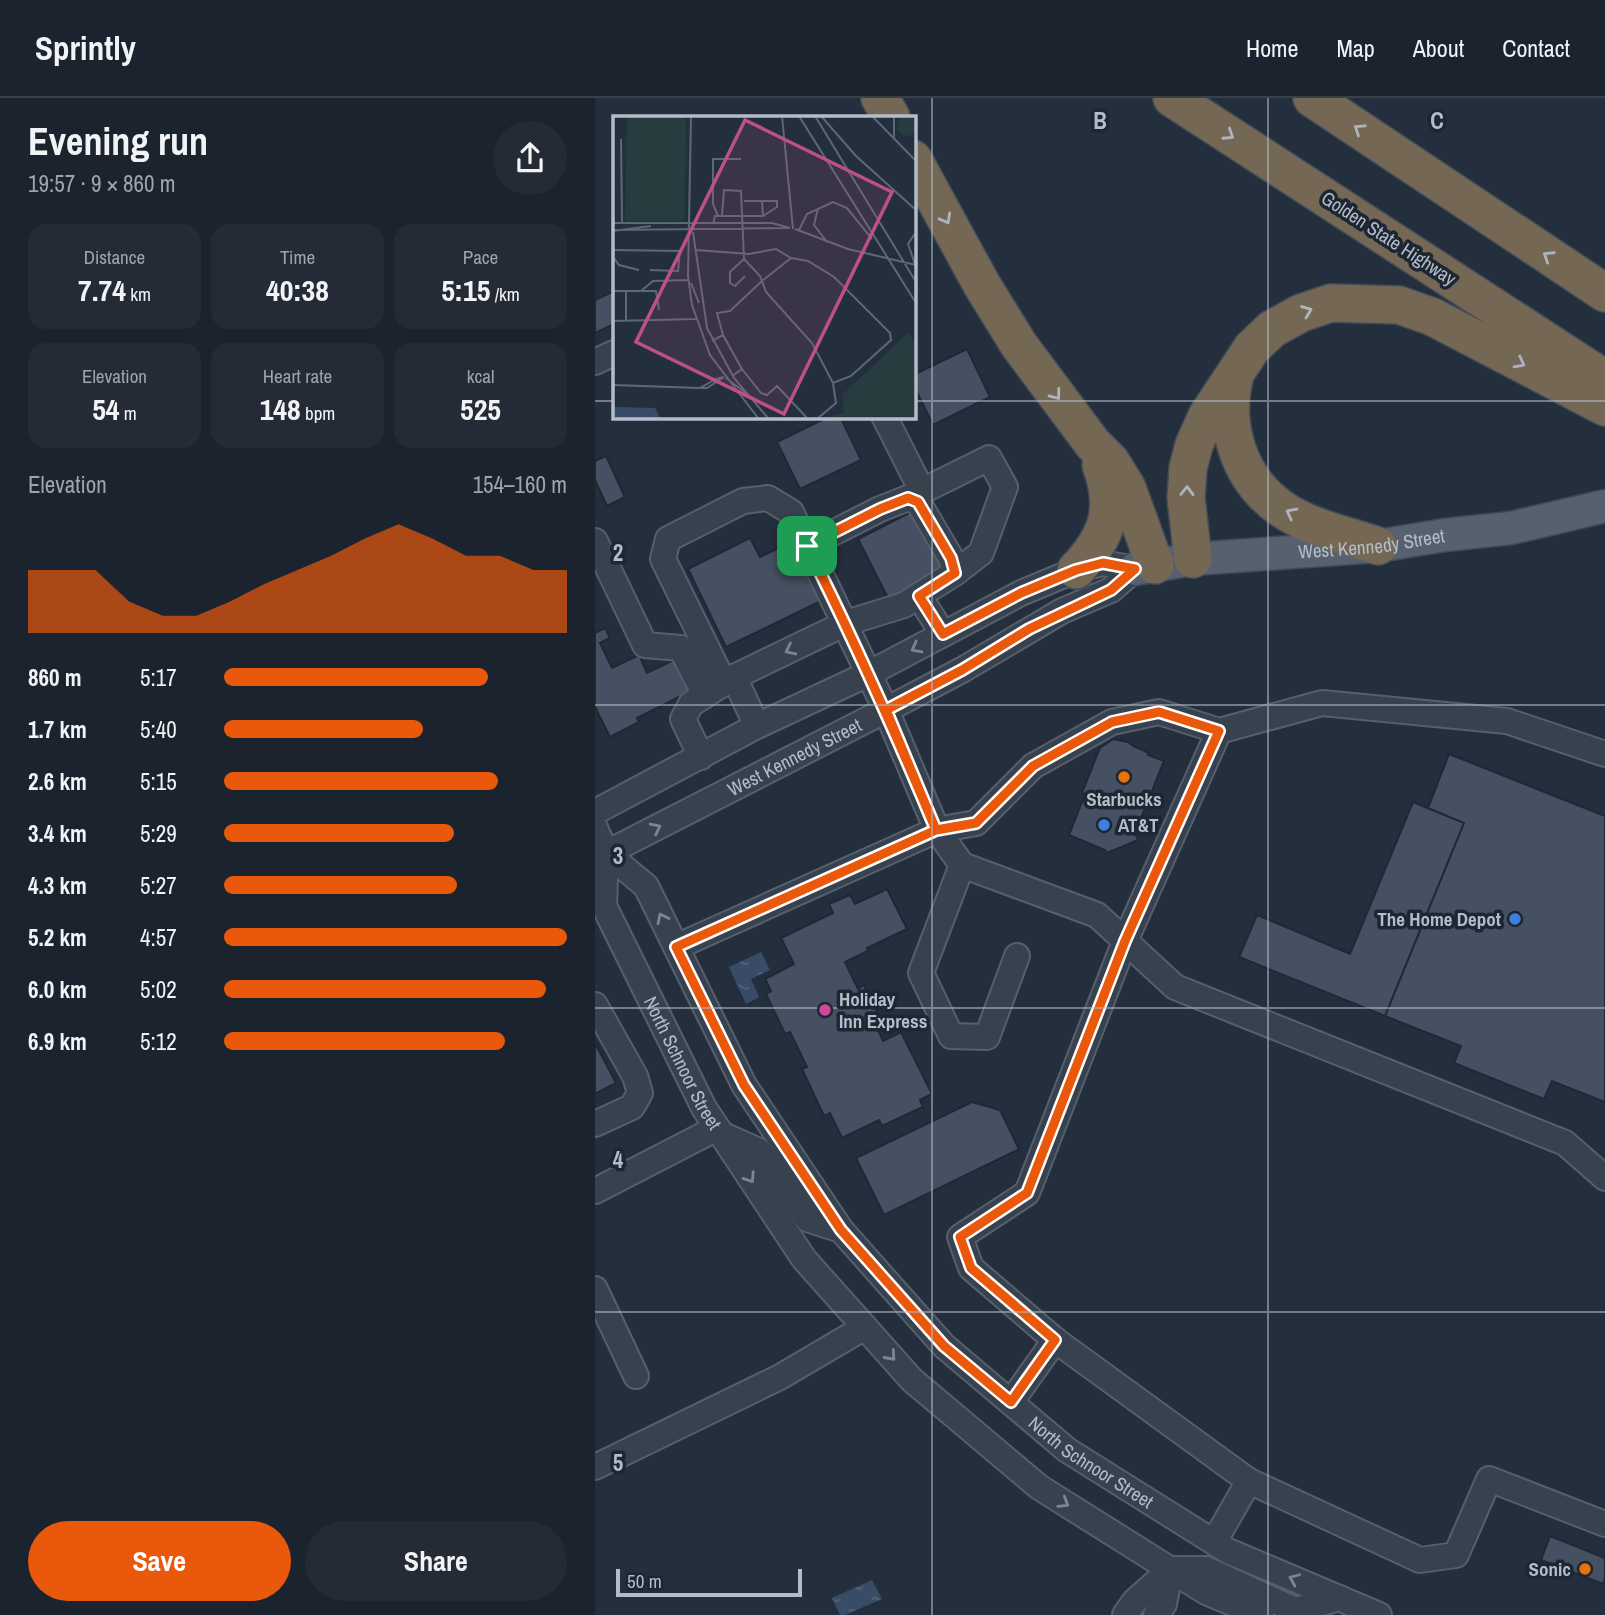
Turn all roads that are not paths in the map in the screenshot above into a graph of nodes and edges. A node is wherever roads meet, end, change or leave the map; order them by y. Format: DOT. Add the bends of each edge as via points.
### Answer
graph roads {
  1 [pos="880,98"];
  2 [pos="1172,98"];
  3 [pos="1312,98"];
  4 [pos="890,116"];
  5 [pos="915,163"];
  6 [pos="1605,293"];
  7 [pos="613,353"];
  8 [pos="595,362"];
  9 [pos="1237,370"];
  10 [pos="1605,379"];
  11 [pos="1605,407"];
  12 [pos="885,418"];
  13 [pos="1093,444"];
  14 [pos="915,494"];
  15 [pos="1605,506"];
  16 [pos="595,541"];
  17 [pos="807,546"];
  18 [pos="1378,546"];
  19 [pos="1193,559"];
  20 [pos="1145,567"];
  21 [pos="1076,570"];
  22 [pos="955,573"];
  23 [pos="919,596"];
  24 [pos="846,624"];
  25 [pos="943,634"];
  26 [pos="868,674"];
  27 [pos="721,685"];
  28 [pos="886,710"];
  29 [pos="757,726"];
  30 [pos="1219,731"];
  31 [pos="1605,754"];
  32 [pos="701,757"];
  33 [pos="595,812"];
  34 [pos="595,828"];
  35 [pos="936,830"];
  36 [pos="601,856"];
  37 [pos="962,864"];
  38 [pos="1125,941"];
  39 [pos="676,947"];
  40 [pos="1017,956"];
  41 [pos="595,1005"];
  42 [pos="595,1124"];
  43 [pos="719,1131"];
  44 [pos="1605,1178"];
  45 [pos="595,1191"];
  46 [pos="841,1230"];
  47 [pos="595,1289"];
  48 [pos="865,1327"];
  49 [pos="1055,1340"];
  50 [pos="636,1376"];
  51 [pos="1011,1402"];
  52 [pos="595,1467"];
  53 [pos="1249,1480"];
  54 [pos="1605,1524"];
  55 [pos="1214,1542"];
  56 [pos="1171,1569"];
  57 [pos="1340,1598"];
  58 [pos="1125,1615"];
  59 [pos="1156,1615"];
  60 [pos="1261,1615"];
  61 [pos="1379,1615"];
  1 -- 4 [label="highway"];
  2 -- 10 [label="highway, Golden State Highway, one-way"];
  6 -- 3 [label="highway, one-way"];
  5 -- 13 [label="highway, one-way" via="1019,345"];
  7 -- 8 [label="street"];
  9 -- 11 [label="highway, one-way" via="1272,329 1301,313 1331,303 1365,302 1433,317"];
  18 -- 9 [label="highway, one-way" via="1308,522 1282,509 1261,490 1244,468 1234,440 1230,396"];
  19 -- 9 [label="highway, one-way" via="1186,498 1188,468 1207,416"];
  12 -- 14 [label="street"];
  13 -- 20 [label="highway" via="1127,488"];
  13 -- 21 [label="highway" via="1109,487 1110,511 1094,551"];
  14 -- 17 [label="street"];
  14 -- 22 [label="street"];
  14 -- 22 [label="street" via="989,458 1005,487 981,553"];
  15 -- 18 [label="main road, West Kennedy Street" via="1511,528"];
  16 -- 27 [label="street" via="645,645 681,648"];
  17 -- 24 [label="street"];
  17 -- 27 [label="street" via="790,512 768,498 743,501 668,539 663,559"];
  18 -- 19 [label="main road, West Kennedy Street"];
  19 -- 20 [label="main road, West Kennedy Street"];
  20 -- 21 [label="street, West Kennedy Street" via="1103,563"];
  20 -- 28 [label="street, West Kennedy Street" via="1111,590 1029,629"];
  21 -- 25 [label="street, West Kennedy Street"];
  22 -- 23 [label="street"];
  23 -- 24 [label="street"];
  23 -- 25 [label="street"];
  24 -- 26 [label="street"];
  24 -- 27 [label="street, one-way"];
  25 -- 26 [label="street, West Kennedy Street, one-way"];
  26 -- 28 [label="street"];
  26 -- 29 [label="street, West Kennedy Street"];
  27 -- 29 [label="street"];
  27 -- 32 [label="street" via="691,704 683,719"];
  28 -- 35 [label="street"];
  36 -- 28 [label="street, West Kennedy Street, one-way"];
  29 -- 32 [label="street, West Kennedy Street"];
  30 -- 31 [label="street" via="1322,703 1507,721"];
  30 -- 35 [label="street" via="1159,712 1112,722 1033,766 976,823"];
  30 -- 38 [label="street"];
  32 -- 33 [label="street, West Kennedy Street"];
  34 -- 36 [label="street, North Schnoor Street"];
  35 -- 37 [label="street"];
  35 -- 39 [label="street"];
  39 -- 36 [label="street, North Schnoor Street, one-way" via="646,886"];
  36 -- 43 [label="street, North Schnoor Street" via="604,906"];
  37 -- 38 [label="street" via="1097,915"];
  37 -- 40 [label="street" via="921,973 951,1035 987,1037"];
  38 -- 44 [label="street" via="1175,987 1565,1143"];
  38 -- 49 [label="street" via="1027,1193 960,1237 971,1268"];
  39 -- 46 [label="street, North Schnoor Street" via="744,1085"];
  41 -- 42 [label="street" via="640,1093 632,1107"];
  43 -- 45 [label="street"];
  43 -- 46 [label="street" via="759,1150 807,1219"];
  43 -- 48 [label="street, North Schnoor Street, one-way" via="804,1259"];
  46 -- 51 [label="street, North Schnoor Street" via="944,1346"];
  47 -- 50 [label="street"];
  48 -- 52 [label="street" via="780,1377"];
  48 -- 56 [label="street, North Schnoor Street, one-way" via="912,1380 1039,1487"];
  49 -- 51 [label="street"];
  49 -- 53 [label="street"];
  51 -- 55 [label="street, North Schnoor Street" via="1067,1450"];
  53 -- 54 [label="street" via="1420,1559 1456,1555 1489,1479"];
  53 -- 55 [label="street"];
  57 -- 55 [label="street, North Schnoor Street, one-way"];
  56 -- 57 [label="street" via="1206,1569 1295,1610"];
  56 -- 58 [label="street"];
  56 -- 59 [label="street" via="1164,1604"];
  56 -- 60 [label="street, North Schnoor Street" via="1206,1592"];
  57 -- 61 [label="street, North Schnoor Street"];
}
